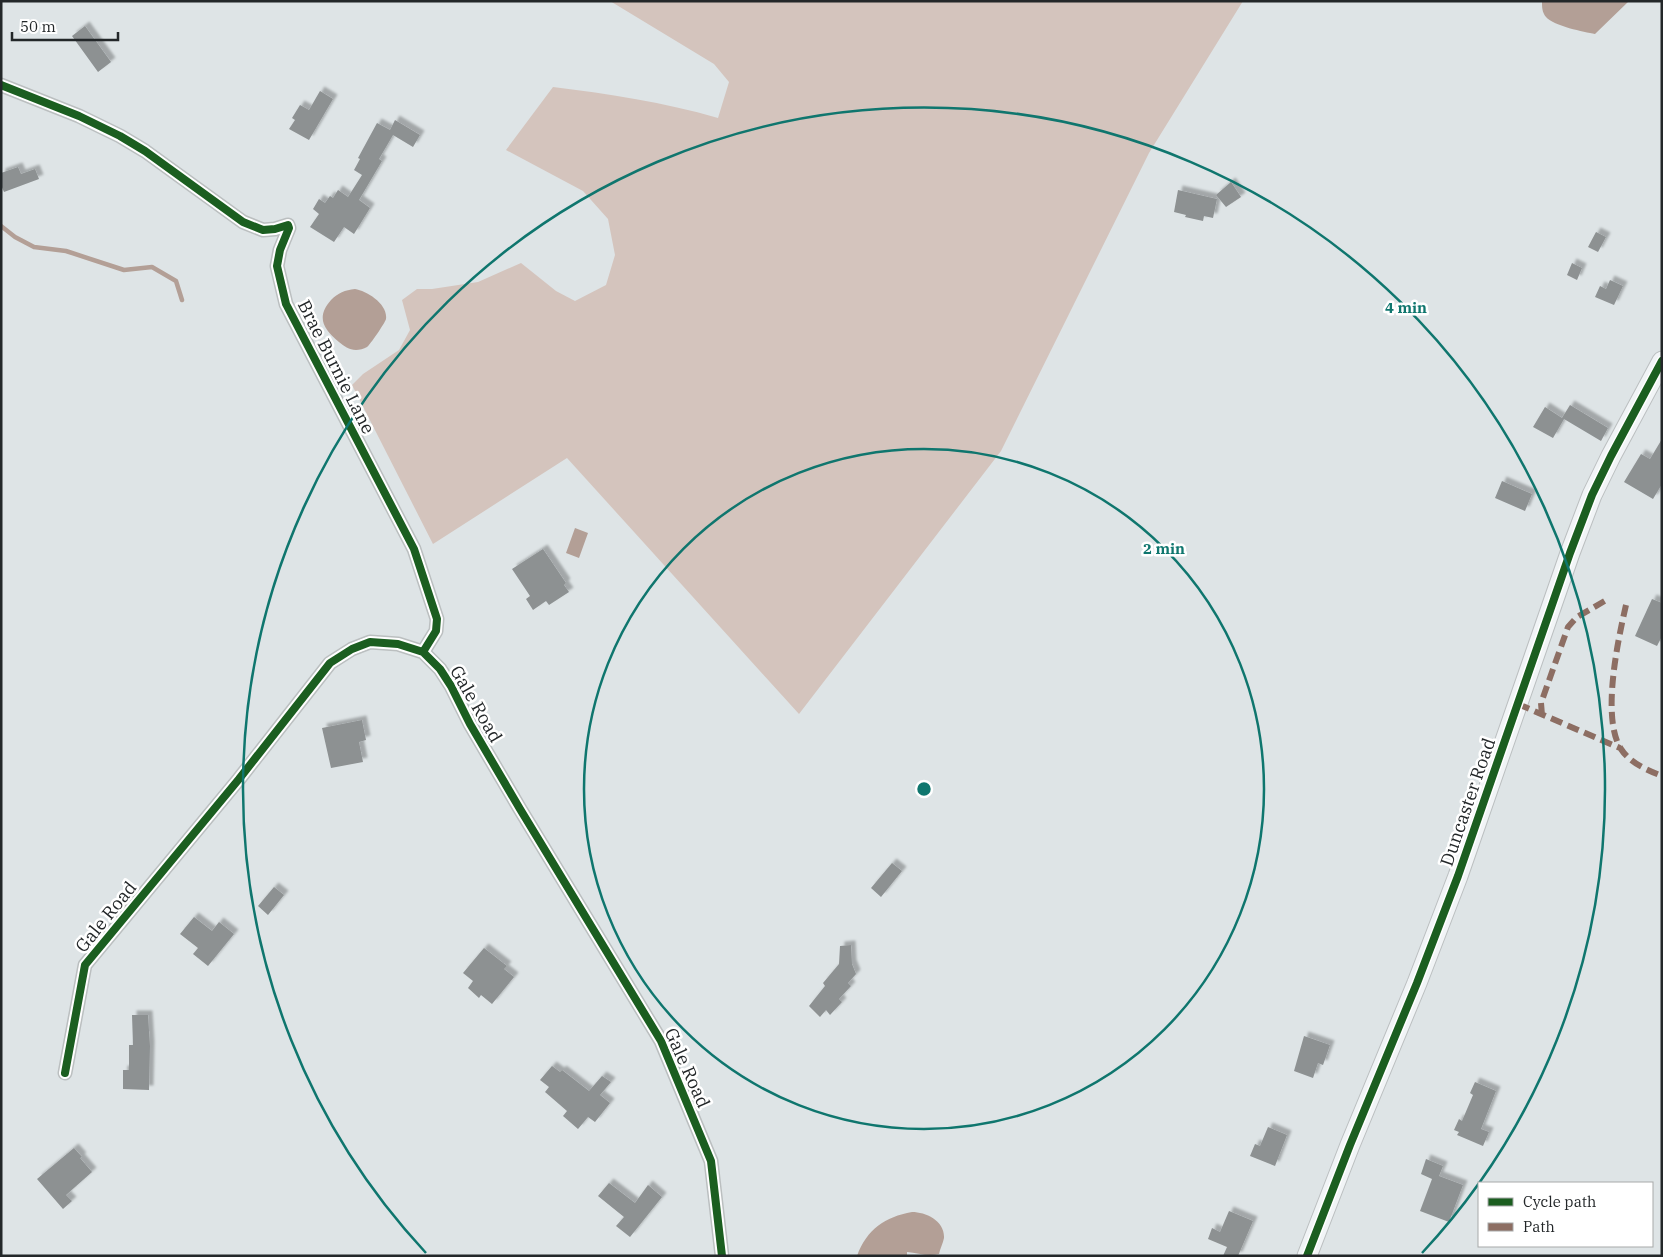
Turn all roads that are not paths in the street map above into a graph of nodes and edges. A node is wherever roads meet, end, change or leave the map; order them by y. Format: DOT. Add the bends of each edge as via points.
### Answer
graph roads {
  1 [pos="1,85"];
  2 [pos="1662,361"];
  3 [pos="423,652"];
  4 [pos="65,1073"];
  5 [pos="722,1256"];
  6 [pos="1307,1256"];
  1 -- 3 [label="street, Brae Burnie Lane" via="120,136 243,222 263,230 288,225 277,266 286,304 414,549 437,619 436,631"];
  2 -- 6 [label="street, Duncaster Road" via="1592,495 1418,983"];
  3 -- 4 [label="street, Gale Road" via="398,644 370,642 330,663 240,778 85,965"];
  3 -- 5 [label="street, Gale Road" via="451,686 520,809 661,1041 711,1161"];
}
